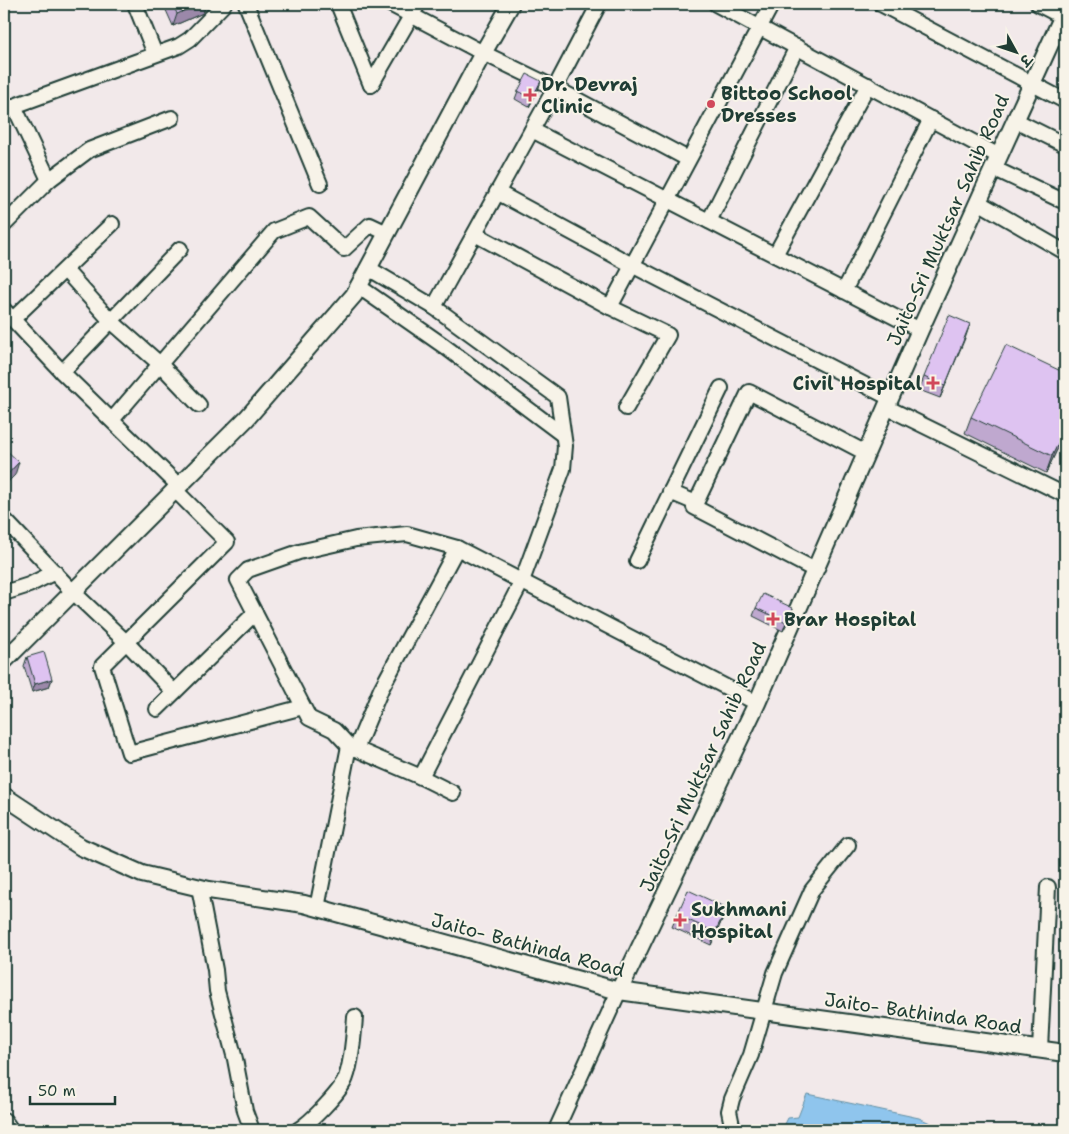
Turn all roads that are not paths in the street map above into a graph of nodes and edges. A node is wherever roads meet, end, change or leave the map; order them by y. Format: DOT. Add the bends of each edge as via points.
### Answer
graph roads {
  1 [pos="135,4"];
  2 [pos="224,4"];
  3 [pos="246,4"];
  4 [pos="338,4"];
  5 [pos="390,4"];
  6 [pos="511,4"];
  7 [pos="599,4"];
  8 [pos="716,4"];
  9 [pos="772,4"];
  10 [pos="880,4"];
  11 [pos="1038,4"];
  12 [pos="414,9"];
  13 [pos="1064,14"];
  14 [pos="760,27"];
  15 [pos="797,47"];
  16 [pos="483,53"];
  17 [pos="154,54"];
  18 [pos="1031,84"];
  19 [pos="868,85"];
  20 [pos="555,88"];
  21 [pos="1065,101"];
  22 [pos="172,118"];
  23 [pos="931,119"];
  24 [pos="1015,120"];
  25 [pos="532,130"];
  26 [pos="1065,145"];
  27 [pos="688,159"];
  28 [pos="996,162"];
  29 [pos="49,180"];
  30 [pos="320,184"];
  31 [pos="497,192"];
  32 [pos="666,200"];
  33 [pos="978,202"];
  34 [pos="1065,202"];
  35 [pos="709,221"];
  36 [pos="112,224"];
  37 [pos="4,225"];
  38 [pos="387,233"];
  39 [pos="475,234"];
  40 [pos="180,249"];
  41 [pos="1065,252"];
  42 [pos="775,255"];
  43 [pos="632,265"];
  44 [pos="368,268"];
  45 [pos="65,270"];
  46 [pos="358,286"];
  47 [pos="844,291"];
  48 [pos="610,307"];
  49 [pos="434,308"];
  50 [pos="8,314"];
  51 [pos="112,321"];
  52 [pos="920,330"];
  53 [pos="161,365"];
  54 [pos="62,372"];
  55 [pos="721,388"];
  56 [pos="888,402"];
  57 [pos="199,405"];
  58 [pos="626,408"];
  59 [pos="112,420"];
  60 [pos="563,435"];
  61 [pos="866,453"];
  62 [pos="176,487"];
  63 [pos="670,492"];
  64 [pos="1065,495"];
  65 [pos="696,503"];
  66 [pos="4,519"];
  67 [pos="457,548"];
  68 [pos="637,560"];
  69 [pos="815,570"];
  70 [pos="55,572"];
  71 [pos="522,581"];
  72 [pos="72,591"];
  73 [pos="4,592"];
  74 [pos="255,613"];
  75 [pos="126,642"];
  76 [pos="4,660"];
  77 [pos="174,692"];
  78 [pos="757,703"];
  79 [pos="303,707"];
  80 [pos="157,709"];
  81 [pos="353,748"];
  82 [pos="421,777"];
  83 [pos="453,793"];
  84 [pos="4,796"];
  85 [pos="848,846"];
  86 [pos="1048,887"];
  87 [pos="199,888"];
  88 [pos="317,908"];
  89 [pos="619,991"];
  90 [pos="764,1012"];
  91 [pos="356,1017"];
  92 [pos="1040,1049"];
  93 [pos="1065,1053"];
  94 [pos="4,1120"];
  95 [pos="12,1130"];
  96 [pos="252,1130"];
  97 [pos="298,1130"];
  98 [pos="556,1130"];
  99 [pos="733,1130"];
  1 -- 17 [label="street"];
  2 -- 17 [label="street" via="190,39"];
  3 -- 30 [label="street"];
  4 -- 12 [label="street" via="372,85"];
  5 -- 12 [label="street"];
  6 -- 16 [label="street"];
  7 -- 20 [label="street"];
  8 -- 14 [label="street"];
  9 -- 14 [label="street"];
  10 -- 18 [label="street"];
  11 -- 13 [label="street"];
  12 -- 16 [label="street"];
  13 -- 18 [label="street, Jaito-Sri Muktsar Sahib Road"];
  14 -- 15 [label="street"];
  14 -- 27 [label="street"];
  15 -- 19 [label="street"];
  15 -- 35 [label="street"];
  16 -- 20 [label="street"];
  16 -- 38 [label="street"];
  17 -- 29 [label="street" via="14,106"];
  18 -- 21 [label="street"];
  18 -- 24 [label="street, Jaito-Sri Muktsar Sahib Road"];
  19 -- 23 [label="street"];
  19 -- 42 [label="street"];
  20 -- 25 [label="street"];
  20 -- 27 [label="street"];
  22 -- 29 [label="street" via="89,150"];
  23 -- 28 [label="street"];
  23 -- 47 [label="street"];
  24 -- 26 [label="street"];
  24 -- 28 [label="street, Jaito-Sri Muktsar Sahib Road"];
  25 -- 31 [label="street"];
  25 -- 32 [label="street"];
  27 -- 32 [label="street"];
  28 -- 33 [label="street, Jaito-Sri Muktsar Sahib Road"];
  28 -- 34 [label="street"];
  29 -- 37 [label="street"];
  31 -- 39 [label="street"];
  31 -- 43 [label="street"];
  32 -- 35 [label="street"];
  32 -- 43 [label="street"];
  33 -- 41 [label="street"];
  33 -- 52 [label="street, Jaito-Sri Muktsar Sahib Road"];
  35 -- 42 [label="street"];
  36 -- 45 [label="street"];
  38 -- 44 [label="street"];
  38 -- 53 [label="street" via="370,224 344,249 309,217 274,231"];
  39 -- 48 [label="street"];
  39 -- 49 [label="street"];
  40 -- 51 [label="street"];
  42 -- 47 [label="street"];
  43 -- 48 [label="street"];
  43 -- 56 [label="street"];
  44 -- 46 [label="street"];
  44 -- 49 [label="street"];
  45 -- 50 [label="street"];
  45 -- 51 [label="street"];
  46 -- 60 [label="street"];
  46 -- 62 [label="street" via="354,295 247,418"];
  47 -- 52 [label="street"];
  48 -- 58 [label="street" via="668,334"];
  49 -- 60 [label="street" via="558,397"];
  50 -- 54 [label="street"];
  51 -- 53 [label="street"];
  51 -- 54 [label="street"];
  52 -- 56 [label="street, Jaito-Sri Muktsar Sahib Road"];
  53 -- 57 [label="street"];
  53 -- 59 [label="street"];
  54 -- 59 [label="street"];
  55 -- 63 [label="street"];
  56 -- 61 [label="street, Jaito-Sri Muktsar Sahib Road"];
  56 -- 64 [label="street"];
  59 -- 62 [label="street"];
  60 -- 71 [label="street" via="563,469"];
  61 -- 65 [label="street" via="749,392"];
  61 -- 69 [label="street, Jaito-Sri Muktsar Sahib Road"];
  62 -- 72 [label="street"];
  62 -- 75 [label="street" via="227,542"];
  63 -- 65 [label="street"];
  63 -- 68 [label="street"];
  65 -- 69 [label="street" via="694,508"];
  66 -- 70 [label="street"];
  67 -- 71 [label="street"];
  67 -- 74 [label="street" via="407,534 356,539 299,552 248,570 238,580"];
  67 -- 81 [label="street"];
  69 -- 78 [label="street, Jaito-Sri Muktsar Sahib Road"];
  70 -- 72 [label="street"];
  70 -- 73 [label="street" via="29,585"];
  71 -- 78 [label="street"];
  71 -- 82 [label="street"];
  72 -- 75 [label="street"];
  72 -- 76 [label="street"];
  74 -- 77 [label="street"];
  74 -- 79 [label="street"];
  75 -- 77 [label="street"];
  75 -- 79 [label="street" via="102,666 129,753"];
  77 -- 80 [label="street"];
  78 -- 89 [label="street, Jaito-Sri Muktsar Sahib Road"];
  79 -- 81 [label="street" via="309,718 334,730"];
  81 -- 82 [label="street"];
  81 -- 88 [label="street"];
  82 -- 83 [label="street"];
  84 -- 87 [label="street, Jaito- Bathinda Road" via="81,847 142,874"];
  85 -- 90 [label="street" via="812,890 775,973"];
  86 -- 92 [label="street"];
  87 -- 88 [label="street, Jaito- Bathinda Road"];
  87 -- 96 [label="street" via="217,991"];
  88 -- 89 [label="street, Jaito- Bathinda Road"];
  89 -- 90 [label="street, Jaito- Bathinda Road"];
  89 -- 98 [label="street"];
  90 -- 92 [label="street, Jaito- Bathinda Road"];
  90 -- 99 [label="street" via="732,1099 729,1111"];
  91 -- 97 [label="street" via="344,1081 328,1102"];
  92 -- 93 [label="street, Jaito- Bathinda Road"];
  94 -- 95 [label="street"];
}
